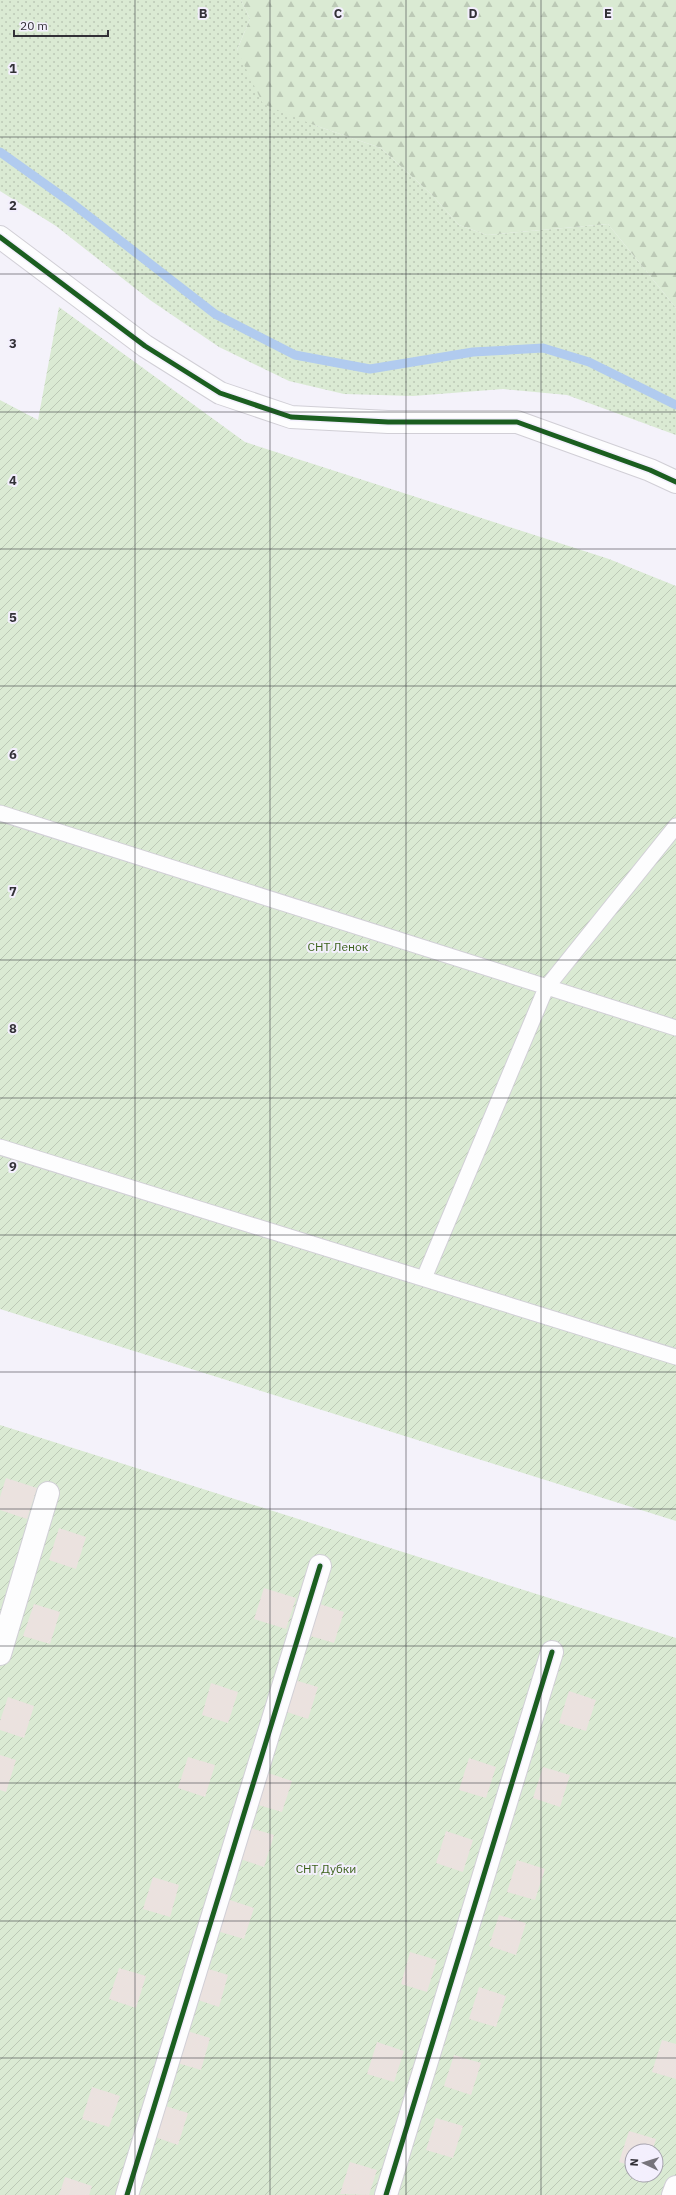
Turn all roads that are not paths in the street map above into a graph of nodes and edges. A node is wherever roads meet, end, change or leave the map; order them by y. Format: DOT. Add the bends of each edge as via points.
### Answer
graph roads {
  1 [pos="0,237"];
  2 [pos="676,482"];
  3 [pos="0,813"];
  4 [pos="676,826"];
  5 [pos="546,988"];
  6 [pos="676,1028"];
  7 [pos="0,1146"];
  8 [pos="424,1278"];
  9 [pos="676,1357"];
  10 [pos="48,1493"];
  11 [pos="320,1566"];
  12 [pos="552,1652"];
  13 [pos="0,1654"];
  14 [pos="676,2187"];
  15 [pos="127,2195"];
  16 [pos="386,2195"];
  17 [pos="674,2195"];
  1 -- 2 [label="street" via="145,346 220,393 291,417 388,422 517,422 650,470"];
  3 -- 5 [label="lane"];
  4 -- 5 [label="lane"];
  5 -- 6 [label="lane"];
  5 -- 8 [label="lane"];
  7 -- 8 [label="lane"];
  8 -- 9 [label="lane"];
  10 -- 13 [label="street"];
  11 -- 15 [label="street"];
  12 -- 16 [label="street"];
  14 -- 17 [label="street"];
}
